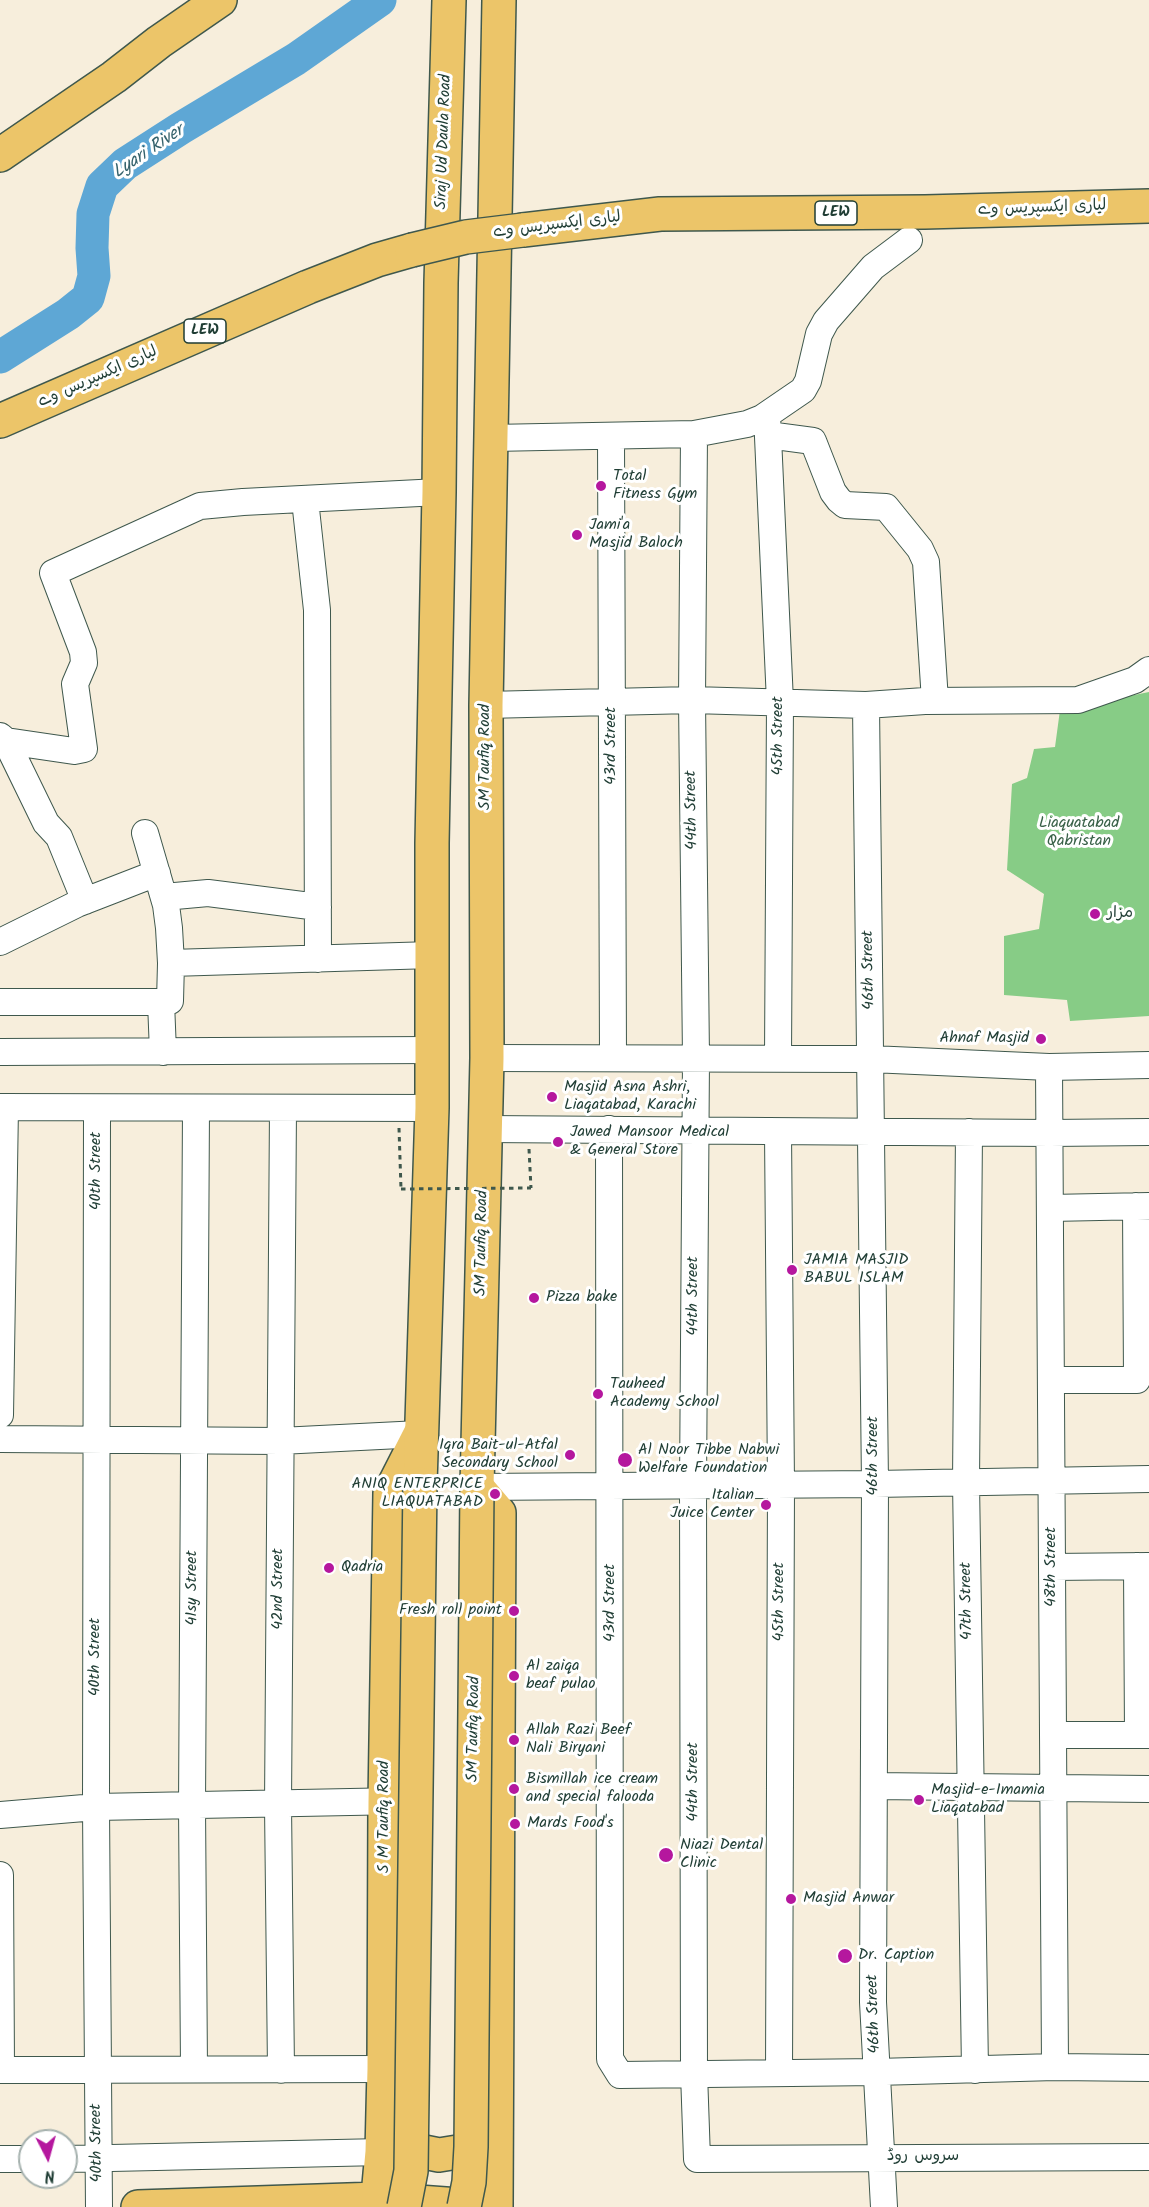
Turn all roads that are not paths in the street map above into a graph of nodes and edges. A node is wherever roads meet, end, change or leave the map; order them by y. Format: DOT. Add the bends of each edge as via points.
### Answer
graph roads {
  1 [pos="220,0"];
  2 [pos="449,0"];
  3 [pos="499,0"];
  4 [pos="0,155"];
  5 [pos="1149,206"];
  6 [pos="909,240"];
  7 [pos="0,421"];
  8 [pos="767,425"];
  9 [pos="694,434"];
  10 [pos="611,436"];
  11 [pos="492,438"];
  12 [pos="440,492"];
  13 [pos="305,500"];
  14 [pos="1149,670"];
  15 [pos="692,700"];
  16 [pos="611,701"];
  17 [pos="935,701"];
  18 [pos="780,702"];
  19 [pos="486,705"];
  20 [pos="867,705"];
  21 [pos="3,739"];
  22 [pos="145,833"];
  23 [pos="160,885"];
  24 [pos="85,901"];
  25 [pos="318,907"];
  26 [pos="0,942"];
  27 [pos="432,955"];
  28 [pos="318,958"];
  29 [pos="171,963"];
  30 [pos="0,1002"];
  31 [pos="161,1002"];
  32 [pos="432,1050"];
  33 [pos="0,1052"];
  34 [pos="163,1052"];
  35 [pos="613,1057"];
  36 [pos="487,1058"];
  37 [pos="696,1058"];
  38 [pos="778,1058"];
  39 [pos="871,1059"];
  40 [pos="1149,1065"];
  41 [pos="1049,1067"];
  42 [pos="2,1107"];
  43 [pos="97,1108"];
  44 [pos="196,1108"];
  45 [pos="283,1108"];
  46 [pos="432,1108"];
  47 [pos="485,1129"];
  48 [pos="609,1129"];
  49 [pos="694,1130"];
  50 [pos="778,1132"];
  51 [pos="969,1132"];
  52 [pos="1149,1132"];
  53 [pos="872,1133"];
  54 [pos="1050,1133"];
  55 [pos="1142,1206"];
  56 [pos="1050,1208"];
  57 [pos="1051,1380"];
  58 [pos="0,1415"];
  59 [pos="420,1434"];
  60 [pos="0,1438"];
  61 [pos="97,1439"];
  62 [pos="194,1440"];
  63 [pos="280,1441"];
  64 [pos="1149,1479"];
  65 [pos="1051,1481"];
  66 [pos="966,1482"];
  67 [pos="875,1484"];
  68 [pos="693,1485"];
  69 [pos="781,1485"];
  70 [pos="477,1486"];
  71 [pos="611,1486"];
  72 [pos="1143,1566"];
  73 [pos="1052,1567"];
  74 [pos="1053,1735"];
  75 [pos="1143,1735"];
  76 [pos="874,1786"];
  77 [pos="971,1786"];
  78 [pos="1053,1788"];
  79 [pos="1149,1789"];
  80 [pos="417,1801"];
  81 [pos="385,1802"];
  82 [pos="278,1805"];
  83 [pos="192,1806"];
  84 [pos="96,1807"];
  85 [pos="0,1815"];
  86 [pos="0,1875"];
  87 [pos="1055,2067"];
  88 [pos="384,2068"];
  89 [pos="1149,2068"];
  90 [pos="194,2069"];
  91 [pos="0,2070"];
  92 [pos="97,2070"];
  93 [pos="281,2070"];
  94 [pos="975,2070"];
  95 [pos="877,2072"];
  96 [pos="694,2073"];
  97 [pos="778,2073"];
  98 [pos="497,2136"];
  99 [pos="382,2143"];
  100 [pos="881,2157"];
  101 [pos="1149,2157"];
  102 [pos="697,2158"];
  103 [pos="0,2159"];
  104 [pos="18,2159"];
  105 [pos="78,2159"];
  106 [pos="99,2159"];
  107 [pos="386,2204"];
  108 [pos="99,2207"];
  109 [pos="138,2207"];
  110 [pos="464,2207"];
  111 [pos="486,2207"];
  112 [pos="496,2207"];
  113 [pos="884,2207"];
  1 -- 4 [label="main road"];
  2 -- 12 [label="main road, Siraj Ud Daula Road"];
  3 -- 11 [label="main road, SM Taufiq Road"];
  5 -- 7 [label="main road, لیاری ایکسپریس وے / LEW, bridge" via="660,214 466,237 377,260 308,287"];
  6 -- 8 [label="street" via="873,267 826,321 803,390"];
  8 -- 9 [label="street" via="747,424"];
  8 -- 17 [label="street" via="813,441 839,500 845,505 886,507 920,549 926,562"];
  8 -- 18 [label="street, 45th Street"];
  9 -- 10 [label="street"];
  9 -- 15 [label="street, 44th Street"];
  10 -- 11 [label="street"];
  10 -- 16 [label="street, 43rd Street"];
  11 -- 19 [label="main road, SM Taufiq Road"];
  12 -- 13 [label="street"];
  12 -- 27 [label="main road, Siraj Ud Daula Road"];
  13 -- 21 [label="street" via="200,506 53,573 83,652 84,663 75,684 84,749 74,751"];
  13 -- 25 [label="street" via="317,610"];
  14 -- 17 [label="street" via="1135,680 1078,700"];
  15 -- 16 [label="street"];
  15 -- 18 [label="street"];
  15 -- 37 [label="street, 44th Street"];
  16 -- 19 [label="street"];
  16 -- 35 [label="street, 43rd Street"];
  17 -- 20 [label="street"];
  18 -- 20 [label="street"];
  18 -- 38 [label="street, 45th Street"];
  19 -- 36 [label="main road, SM Taufiq Road"];
  20 -- 39 [label="street, 46th Street"];
  21 -- 24 [label="street" via="46,823 59,837"];
  22 -- 23 [label="street"];
  23 -- 24 [label="street"];
  23 -- 25 [label="street"];
  23 -- 29 [label="street" via="166,905"];
  24 -- 26 [label="street"];
  25 -- 28 [label="street"];
  27 -- 28 [label="street"];
  27 -- 32 [label="main road, Siraj Ud Daula Road"];
  28 -- 29 [label="street"];
  29 -- 31 [label="street" via="170,1001"];
  30 -- 31 [label="street"];
  31 -- 34 [label="street"];
  32 -- 34 [label="street"];
  32 -- 46 [label="main road, Siraj Ud Daula Road"];
  33 -- 34 [label="street"];
  35 -- 36 [label="street"];
  35 -- 37 [label="street"];
  36 -- 47 [label="main road, SM Taufiq Road"];
  37 -- 38 [label="street"];
  37 -- 49 [label="street, 44th Street"];
  38 -- 39 [label="street"];
  39 -- 41 [label="street"];
  39 -- 53 [label="street, 46th Street"];
  40 -- 41 [label="street"];
  41 -- 54 [label="street, 48th Street"];
  42 -- 43 [label="street"];
  42 -- 58 [label="street"];
  43 -- 44 [label="street"];
  43 -- 61 [label="street, 40th Street"];
  44 -- 45 [label="street"];
  44 -- 62 [label="street, 41sy Street"];
  45 -- 46 [label="street"];
  45 -- 63 [label="street, 42nd Street"];
  46 -- 59 [label="main road, Siraj Ud Daula Road"];
  47 -- 48 [label="street"];
  47 -- 70 [label="main road, SM Taufiq Road"];
  48 -- 49 [label="street"];
  48 -- 71 [label="street, 43rd Street"];
  49 -- 50 [label="street"];
  49 -- 68 [label="street, 44th Street"];
  50 -- 53 [label="street"];
  50 -- 69 [label="street, 45th Street"];
  51 -- 53 [label="street"];
  51 -- 54 [label="street"];
  51 -- 66 [label="street, 47th Street"];
  52 -- 54 [label="street"];
  53 -- 67 [label="street, 46th Street"];
  54 -- 56 [label="street, 48th Street"];
  55 -- 56 [label="street"];
  55 -- 57 [label="street" via="1137,1380"];
  56 -- 57 [label="street, 48th Street"];
  57 -- 65 [label="street, 48th Street"];
  59 -- 63 [label="street"];
  59 -- 80 [label="main road, Siraj Ud Daula Road, bridge"];
  59 -- 81 [label="main road, S M Taufiq Road" via="390,1493"];
  60 -- 61 [label="street"];
  61 -- 62 [label="street"];
  61 -- 84 [label="street, 40th Street"];
  62 -- 63 [label="street"];
  62 -- 83 [label="street, 41sy Street"];
  63 -- 82 [label="street, 42nd Street"];
  64 -- 65 [label="street"];
  65 -- 66 [label="street"];
  65 -- 73 [label="street, 48th Street"];
  66 -- 67 [label="street"];
  66 -- 77 [label="street, 47th Street"];
  67 -- 69 [label="street"];
  67 -- 76 [label="street, 46th Street"];
  68 -- 69 [label="street"];
  68 -- 71 [label="street"];
  68 -- 96 [label="street, 44th Street"];
  69 -- 97 [label="street, 45th Street"];
  70 -- 71 [label="street"];
  70 -- 98 [label="main road" via="499,1514"];
  70 -- 110 [label="main road, SM Taufiq Road, bridge" via="471,2147 470,2182"];
  71 -- 96 [label="street, 43rd Street" via="610,2059 620,2075"];
  72 -- 73 [label="street"];
  72 -- 75 [label="street"];
  73 -- 74 [label="street, 48th Street"];
  74 -- 75 [label="street"];
  74 -- 78 [label="street, 48th Street"];
  76 -- 77 [label="street"];
  76 -- 95 [label="street, 46th Street" via="873,2002"];
  77 -- 78 [label="street"];
  77 -- 94 [label="street, 47th Street"];
  78 -- 79 [label="street"];
  78 -- 87 [label="street, 48th Street"];
  80 -- 81 [label="street"];
  80 -- 107 [label="main road, Siraj Ud Daula Road, bridge" via="411,2171"];
  81 -- 82 [label="street"];
  81 -- 88 [label="main road, S M Taufiq Road"];
  82 -- 83 [label="street"];
  82 -- 93 [label="street, 42nd Street"];
  83 -- 84 [label="street"];
  83 -- 90 [label="street, 41sy Street"];
  84 -- 85 [label="street"];
  84 -- 92 [label="street, 40th Street"];
  86 -- 91 [label="street"];
  87 -- 89 [label="street"];
  87 -- 94 [label="street"];
  88 -- 93 [label="street"];
  88 -- 99 [label="main road, S M Taufiq Road"];
  90 -- 92 [label="street"];
  90 -- 93 [label="street"];
  91 -- 92 [label="street"];
  92 -- 106 [label="street, 40th Street"];
  94 -- 95 [label="street"];
  95 -- 97 [label="street"];
  95 -- 100 [label="street, 46th Street"];
  96 -- 97 [label="street"];
  96 -- 102 [label="street, 44th Street"];
  98 -- 99 [label="main road" via="470,2150 440,2155"];
  98 -- 112 [label="main road"];
  99 -- 106 [label="street"];
  99 -- 107 [label="main road, S M Taufiq Road"];
  100 -- 101 [label="street, سروس روڈ"];
  100 -- 102 [label="street, سروس روڈ"];
  100 -- 113 [label="street, 46th Street"];
  103 -- 104 [label="street"];
  105 -- 106 [label="street"];
  106 -- 108 [label="street, 40th Street"];
  107 -- 109 [label="main road"];
  107 -- 111 [label="main road"];
}
